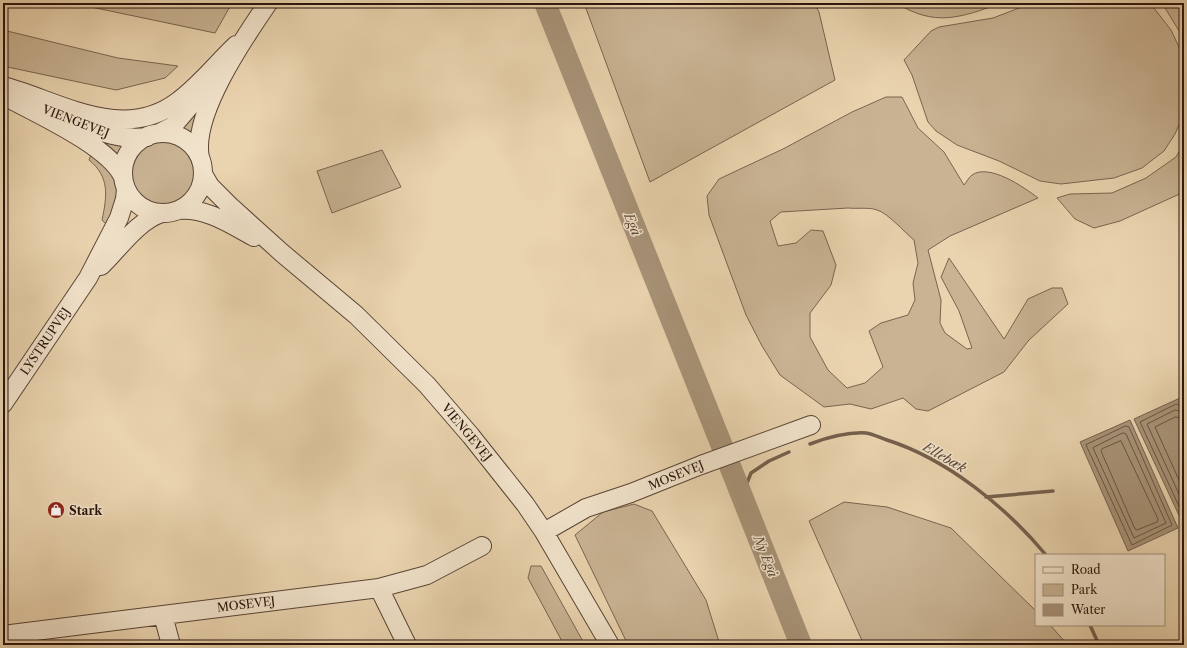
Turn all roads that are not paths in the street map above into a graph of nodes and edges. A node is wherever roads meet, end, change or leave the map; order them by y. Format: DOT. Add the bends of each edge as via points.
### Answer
graph roads {
  1 [pos="268,3"];
  2 [pos="249,32"];
  3 [pos="236,46"];
  4 [pos="4,93"];
  5 [pos="153,135"];
  6 [pos="202,166"];
  7 [pos="125,183"];
  8 [pos="179,210"];
  9 [pos="162,213"];
  10 [pos="282,253"];
  11 [pos="88,278"];
  12 [pos="3,404"];
  13 [pos="811,425"];
  14 [pos="544,532"];
  15 [pos="482,546"];
  16 [pos="380,588"];
  17 [pos="163,615"];
  18 [pos="3,635"];
  19 [pos="171,645"];
  20 [pos="407,645"];
  21 [pos="610,645"];
  1 -- 2 [label="street"];
  2 -- 3 [label="street"];
  2 -- 6 [label="street" via="205,116 199,142"];
  3 -- 4 [label="street" via="175,104 142,118 102,118"];
  3 -- 5 [label="street" via="191,107 170,128"];
  4 -- 5 [label="street, VIENGEVEJ" via="106,134 128,138"];
  4 -- 7 [label="street, VIENGEVEJ" via="82,139 116,165"];
  5 -- 6 [label="street" via="174,134 186,140 197,151"];
  5 -- 7 [label="street" via="140,141 130,152 125,163"];
  6 -- 8 [label="street" via="201,187 197,195"];
  6 -- 10 [label="street, VIENGEVEJ" via="207,183"];
  7 -- 9 [label="street" via="131,198 149,211"];
  7 -- 11 [label="street, LYSTRUPVEJ" via="125,199 119,218"];
  8 -- 9 [label="street"];
  8 -- 10 [label="street, VIENGEVEJ" via="209,214"];
  9 -- 11 [label="street, LYSTRUPVEJ" via="152,217 136,231"];
  10 -- 14 [label="street, VIENGEVEJ" via="356,314 427,385 476,442"];
  11 -- 12 [label="street, LYSTRUPVEJ"];
  13 -- 14 [label="street, MOSEVEJ" via="586,508"];
  14 -- 21 [label="street, VIENGEVEJ"];
  15 -- 16 [label="street, MOSEVEJ" via="427,574"];
  16 -- 17 [label="street, MOSEVEJ"];
  16 -- 20 [label="street"];
  17 -- 18 [label="street, MOSEVEJ"];
  17 -- 19 [label="street"];
}
